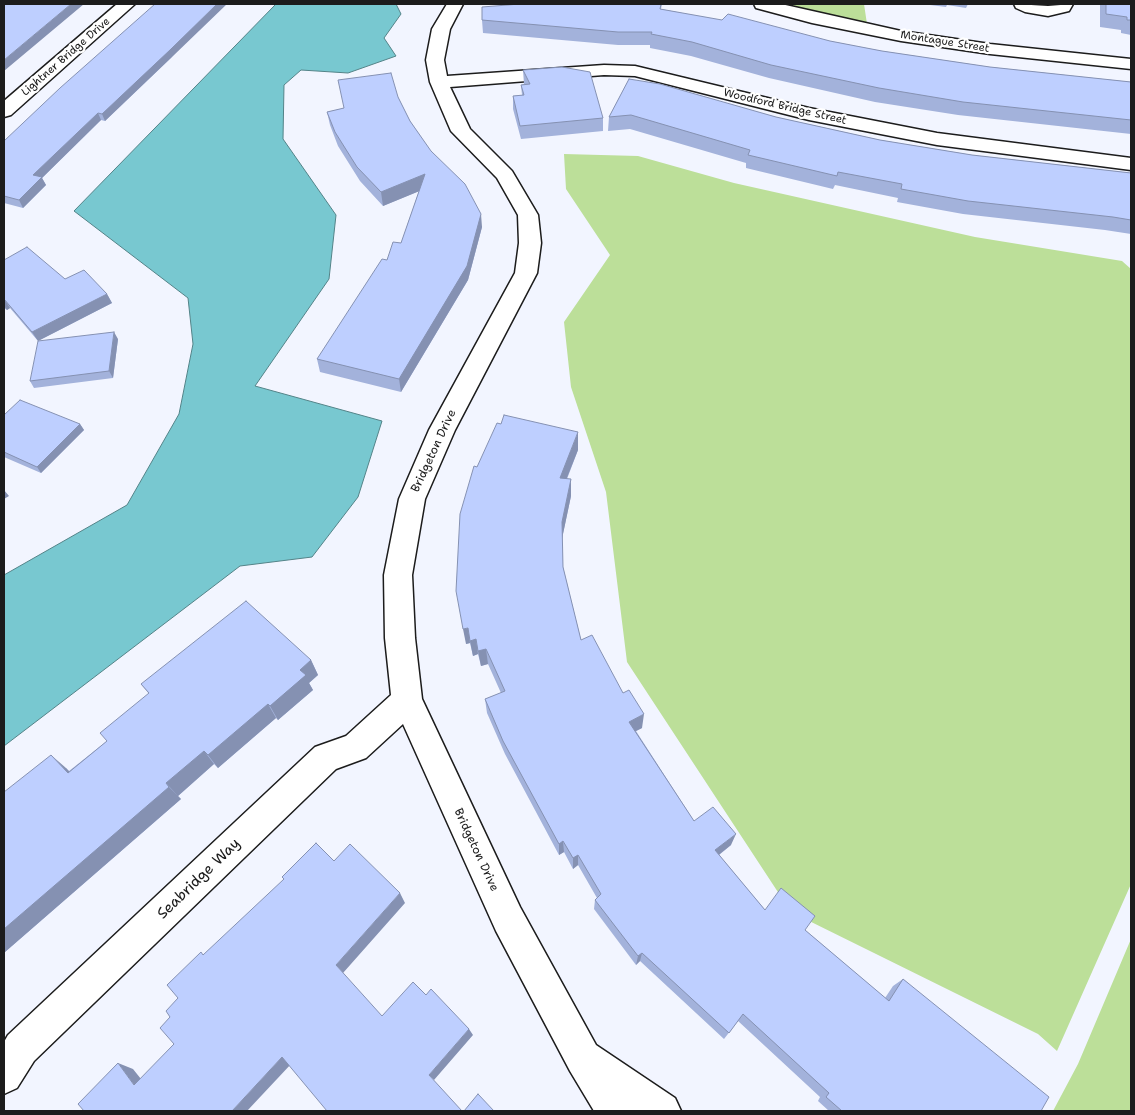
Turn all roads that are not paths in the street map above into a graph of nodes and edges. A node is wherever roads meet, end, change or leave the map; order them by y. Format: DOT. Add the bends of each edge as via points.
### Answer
graph roads {
  1 [pos="127,4"];
  2 [pos="455,4"];
  3 [pos="762,4"];
  4 [pos="1022,4"];
  5 [pos="1065,4"];
  6 [pos="1131,64"];
  7 [pos="439,82"];
  8 [pos="4,111"];
  9 [pos="1131,164"];
  10 [pos="407,700"];
  11 [pos="583,1058"];
  12 [pos="4,1075"];
  13 [pos="616,1111"];
  14 [pos="662,1111"];
  1 -- 8 [label="street, Lightner Bridge Drive"];
  2 -- 7 [label="street, Bridgeton Drive" via="439,37 435,60"];
  3 -- 6 [label="street, Montague Street" via="901,36 990,50"];
  4 -- 5 [label="street" via="1048,11"];
  7 -- 9 [label="street, Woodford Bridge Street" via="604,70 635,71 809,114 937,139"];
  7 -- 10 [label="street, Bridgeton Drive" via="461,131 504,175 528,215 530,243 526,273 442,430 412,499 398,575 400,638"];
  10 -- 11 [label="street, Bridgeton Drive" via="508,919"];
  10 -- 12 [label="street, Seabridge Way" via="355,748 326,758 21,1048"];
  11 -- 13 [label="street, Bridgeton Drive"];
  11 -- 14 [label="street, Bridgeton Drive"];
}
